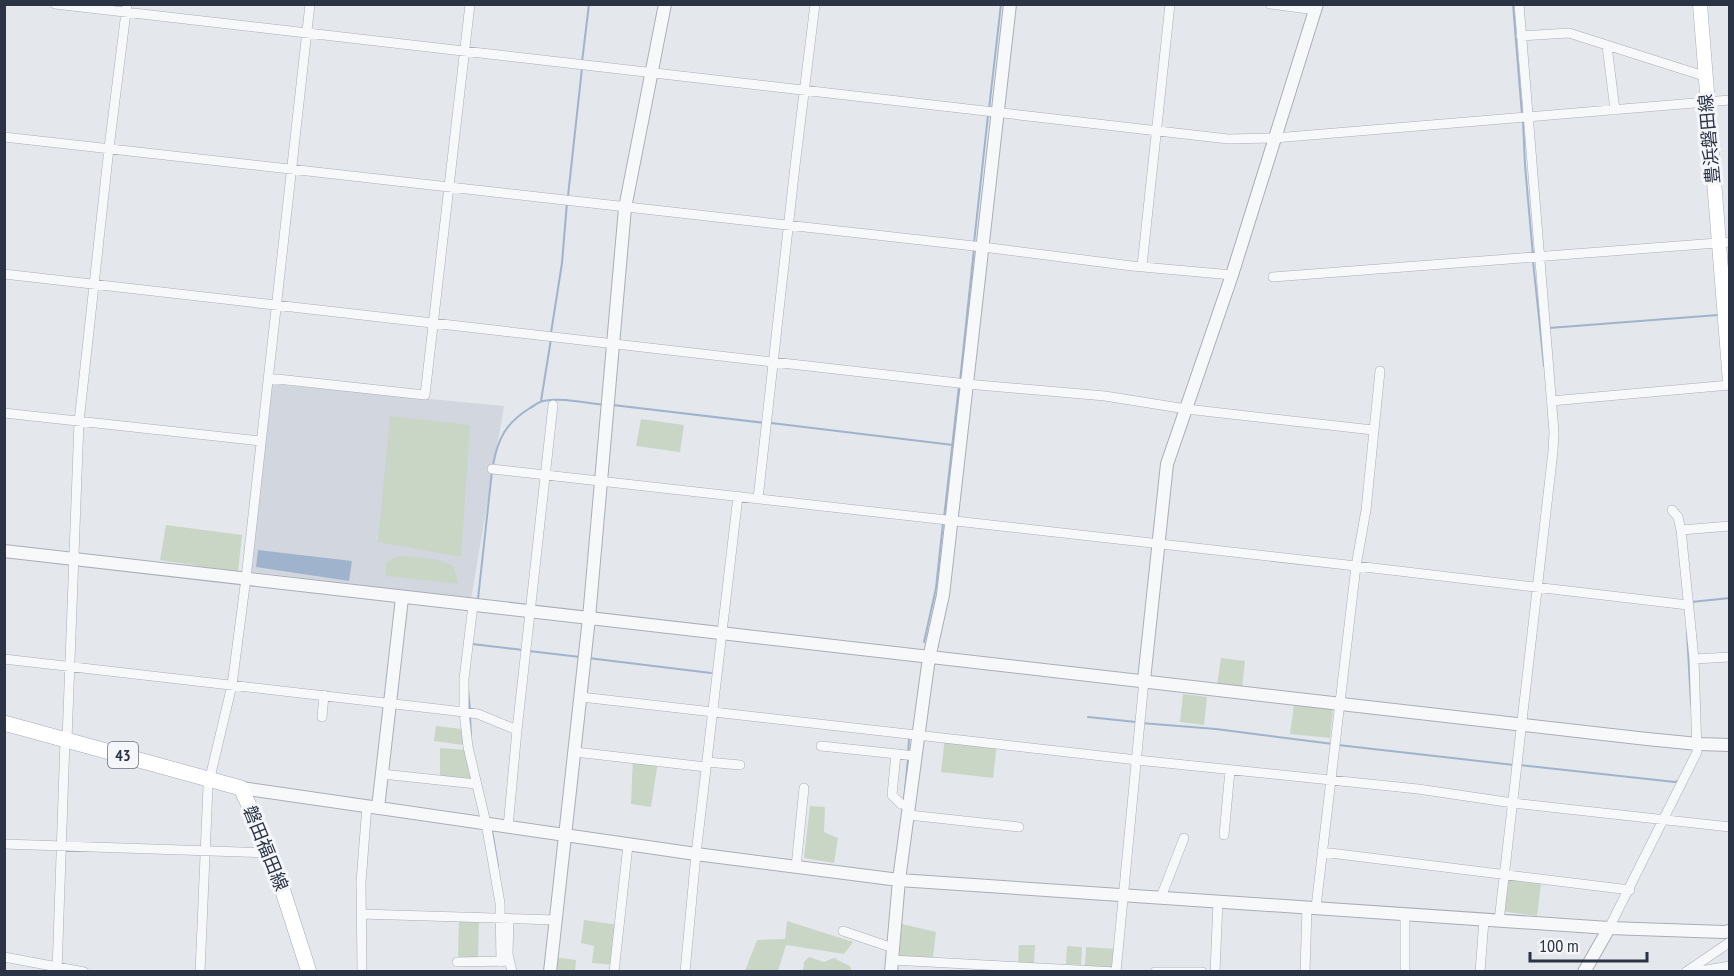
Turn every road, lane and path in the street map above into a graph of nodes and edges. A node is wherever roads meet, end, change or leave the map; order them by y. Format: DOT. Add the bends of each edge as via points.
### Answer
graph roads {
  1 [pos="55,4"];
  2 [pos="310,4"];
  3 [pos="470,4"];
  4 [pos="665,4"];
  5 [pos="815,4"];
  6 [pos="1010,4"];
  7 [pos="1170,4"];
  8 [pos="1270,4"];
  9 [pos="1519,4"];
  10 [pos="1700,4"];
  11 [pos="1316,7"];
  12 [pos="127,9"];
  13 [pos="307,33"];
  14 [pos="1521,36"];
  15 [pos="1607,46"];
  16 [pos="465,52"];
  17 [pos="650,73"];
  18 [pos="1704,76"];
  19 [pos="805,89"];
  20 [pos="1730,100"];
  21 [pos="1706,102"];
  22 [pos="1615,110"];
  23 [pos="998,112"];
  24 [pos="1528,117"];
  25 [pos="1156,130"];
  26 [pos="4,137"];
  27 [pos="1275,138"];
  28 [pos="109,148"];
  29 [pos="291,169"];
  30 [pos="450,187"];
  31 [pos="625,208"];
  32 [pos="789,226"];
  33 [pos="1724,242"];
  34 [pos="983,247"];
  35 [pos="1539,256"];
  36 [pos="1142,266"];
  37 [pos="4,274"];
  38 [pos="1232,275"];
  39 [pos="1273,277"];
  40 [pos="94,284"];
  41 [pos="276,306"];
  42 [pos="434,324"];
  43 [pos="614,344"];
  44 [pos="773,362"];
  45 [pos="1380,371"];
  46 [pos="268,378"];
  47 [pos="1730,383"];
  48 [pos="968,384"];
  49 [pos="1551,401"];
  50 [pos="553,405"];
  51 [pos="1186,409"];
  52 [pos="4,413"];
  53 [pos="79,422"];
  54 [pos="1373,430"];
  55 [pos="261,441"];
  56 [pos="492,470"];
  57 [pos="546,475"];
  58 [pos="603,481"];
  59 [pos="738,496"];
  60 [pos="758,499"];
  61 [pos="1672,510"];
  62 [pos="951,520"];
  63 [pos="1730,526"];
  64 [pos="1681,530"];
  65 [pos="1158,544"];
  66 [pos="4,551"];
  67 [pos="74,559"];
  68 [pos="1356,566"];
  69 [pos="246,578"];
  70 [pos="1537,587"];
  71 [pos="402,598"];
  72 [pos="473,605"];
  73 [pos="1688,605"];
  74 [pos="531,611"];
  75 [pos="589,618"];
  76 [pos="721,633"];
  77 [pos="1730,657"];
  78 [pos="929,658"];
  79 [pos="4,659"];
  80 [pos="1694,659"];
  81 [pos="69,667"];
  82 [pos="1144,680"];
  83 [pos="232,685"];
  84 [pos="324,695"];
  85 [pos="581,697"];
  86 [pos="390,703"];
  87 [pos="1340,704"];
  88 [pos="713,711"];
  89 [pos="465,712"];
  90 [pos="322,717"];
  91 [pos="4,723"];
  92 [pos="1522,724"];
  93 [pos="517,730"];
  94 [pos="919,734"];
  95 [pos="66,740"];
  96 [pos="1698,744"];
  97 [pos="1730,745"];
  98 [pos="821,746"];
  99 [pos="575,752"];
  100 [pos="906,755"];
  101 [pos="1137,760"];
  102 [pos="707,764"];
  103 [pos="740,765"];
  104 [pos="1230,770"];
  105 [pos="382,774"];
  106 [pos="210,778"];
  107 [pos="1330,780"];
  108 [pos="476,784"];
  109 [pos="241,788"];
  110 [pos="804,788"];
  111 [pos="1513,803"];
  112 [pos="373,807"];
  113 [pos="907,808"];
  114 [pos="1663,819"];
  115 [pos="486,824"];
  116 [pos="508,826"];
  117 [pos="1730,827"];
  118 [pos="1019,828"];
  119 [pos="1224,834"];
  120 [pos="566,836"];
  121 [pos="1184,838"];
  122 [pos="4,844"];
  123 [pos="628,845"];
  124 [pos="62,846"];
  125 [pos="206,850"];
  126 [pos="1322,852"];
  127 [pos="271,853"];
  128 [pos="696,854"];
  129 [pos="796,867"];
  130 [pos="1505,875"];
  131 [pos="899,880"];
  132 [pos="1630,890"];
  133 [pos="1124,895"];
  134 [pos="1161,897"];
  135 [pos="1218,901"];
  136 [pos="1312,907"];
  137 [pos="361,914"];
  138 [pos="1405,915"];
  139 [pos="505,918"];
  140 [pos="555,920"];
  141 [pos="1484,920"];
  142 [pos="1499,921"];
  143 [pos="1609,928"];
  144 [pos="843,931"];
  145 [pos="1730,931"];
  146 [pos="1730,942"];
  147 [pos="890,956"];
  148 [pos="4,957"];
  149 [pos="505,961"];
  150 [pos="457,962"];
  151 [pos="1730,966"];
  152 [pos="58,969"];
  153 [pos="1008,969"];
  154 [pos="84,972"];
  155 [pos="200,972"];
  156 [pos="309,972"];
  157 [pos="362,972"];
  158 [pos="512,972"];
  159 [pos="550,972"];
  160 [pos="614,972"];
  161 [pos="685,972"];
  162 [pos="1116,972"];
  163 [pos="1155,972"];
  164 [pos="1202,972"];
  165 [pos="1215,972"];
  166 [pos="1305,972"];
  167 [pos="1405,972"];
  168 [pos="1480,972"];
  169 [pos="1584,972"];
  170 [pos="1686,972"];
  171 [pos="1694,972"];
  1 -- 12 [label="street"];
  2 -- 13 [label="street"];
  3 -- 16 [label="street"];
  4 -- 17 [label="street"];
  5 -- 19 [label="street"];
  6 -- 23 [label="street"];
  7 -- 25 [label="street"];
  8 -- 11 [label="street"];
  9 -- 14 [label="street"];
  10 -- 18 [label="main road, 豊浜磐田線"];
  11 -- 27 [label="street"];
  12 -- 13 [label="street"];
  12 -- 28 [label="street"];
  13 -- 16 [label="street"];
  13 -- 29 [label="street"];
  14 -- 15 [label="street" via="1569,33"];
  14 -- 24 [label="street"];
  15 -- 18 [label="street"];
  15 -- 22 [label="street"];
  16 -- 17 [label="street"];
  16 -- 30 [label="street"];
  17 -- 19 [label="street"];
  17 -- 31 [label="street"];
  18 -- 21 [label="main road, 豊浜磐田線"];
  19 -- 23 [label="street"];
  19 -- 32 [label="street"];
  20 -- 21 [label="street"];
  21 -- 22 [label="street"];
  21 -- 33 [label="main road, 豊浜磐田線"];
  22 -- 24 [label="street"];
  23 -- 25 [label="street"];
  23 -- 34 [label="street"];
  24 -- 27 [label="street"];
  24 -- 35 [label="street"];
  25 -- 27 [label="street" via="1228,139"];
  25 -- 36 [label="street"];
  26 -- 28 [label="street"];
  27 -- 38 [label="street"];
  28 -- 29 [label="street"];
  28 -- 40 [label="street"];
  29 -- 30 [label="street"];
  29 -- 41 [label="street"];
  30 -- 31 [label="street"];
  30 -- 42 [label="street"];
  31 -- 32 [label="street"];
  31 -- 43 [label="street"];
  32 -- 34 [label="street"];
  32 -- 44 [label="street"];
  33 -- 35 [label="street"];
  33 -- 47 [label="main road, 豊浜磐田線"];
  34 -- 36 [label="street"];
  34 -- 48 [label="street"];
  35 -- 39 [label="street"];
  35 -- 49 [label="street"];
  36 -- 38 [label="street"];
  37 -- 40 [label="street"];
  38 -- 51 [label="street"];
  40 -- 41 [label="street"];
  40 -- 53 [label="street"];
  41 -- 42 [label="street"];
  41 -- 46 [label="street"];
  42 -- 43 [label="street"];
  42 -- 46 [label="street" via="425,395"];
  43 -- 44 [label="street"];
  43 -- 58 [label="street"];
  44 -- 48 [label="street"];
  44 -- 60 [label="street"];
  45 -- 54 [label="street"];
  46 -- 55 [label="street"];
  47 -- 49 [label="street"];
  48 -- 51 [label="street" via="1105,396"];
  48 -- 62 [label="street"];
  49 -- 70 [label="street" via="1553,451"];
  50 -- 57 [label="street"];
  51 -- 54 [label="street"];
  51 -- 65 [label="street" via="1167,464"];
  52 -- 53 [label="street"];
  53 -- 55 [label="street"];
  53 -- 67 [label="street"];
  54 -- 68 [label="street"];
  55 -- 69 [label="street"];
  56 -- 57 [label="street"];
  57 -- 58 [label="street"];
  57 -- 74 [label="street"];
  58 -- 59 [label="street"];
  58 -- 75 [label="street"];
  59 -- 60 [label="street"];
  59 -- 76 [label="street"];
  60 -- 62 [label="street"];
  61 -- 64 [label="street"];
  62 -- 65 [label="street"];
  62 -- 78 [label="street" via="943,594"];
  63 -- 64 [label="street"];
  64 -- 73 [label="street"];
  65 -- 68 [label="street"];
  65 -- 82 [label="street"];
  66 -- 67 [label="street"];
  67 -- 69 [label="street"];
  67 -- 81 [label="street"];
  68 -- 70 [label="street"];
  68 -- 87 [label="street"];
  69 -- 71 [label="street"];
  69 -- 83 [label="street"];
  70 -- 73 [label="street"];
  70 -- 92 [label="street"];
  71 -- 72 [label="street"];
  71 -- 86 [label="street"];
  72 -- 74 [label="street"];
  72 -- 89 [label="street" via="465,667"];
  73 -- 80 [label="street"];
  74 -- 75 [label="street"];
  74 -- 93 [label="street"];
  75 -- 76 [label="street"];
  75 -- 85 [label="street"];
  76 -- 78 [label="street"];
  76 -- 88 [label="street"];
  77 -- 80 [label="street"];
  78 -- 82 [label="street"];
  78 -- 94 [label="street"];
  79 -- 81 [label="street"];
  80 -- 96 [label="street"];
  81 -- 83 [label="street"];
  81 -- 95 [label="street"];
  82 -- 87 [label="street"];
  82 -- 101 [label="street"];
  83 -- 84 [label="street"];
  83 -- 106 [label="street"];
  84 -- 86 [label="street"];
  84 -- 90 [label="street"];
  85 -- 88 [label="street"];
  85 -- 99 [label="street"];
  86 -- 89 [label="street"];
  86 -- 105 [label="street"];
  87 -- 92 [label="street"];
  87 -- 107 [label="street"];
  88 -- 94 [label="street"];
  88 -- 102 [label="street"];
  89 -- 93 [label="street"];
  89 -- 108 [label="street"];
  91 -- 95 [label="main road, 磐田福田線 / 43"];
  92 -- 96 [label="street"];
  92 -- 111 [label="street"];
  93 -- 116 [label="street"];
  94 -- 100 [label="street"];
  94 -- 101 [label="street"];
  95 -- 106 [label="main road, 磐田福田線 / 43"];
  95 -- 124 [label="street"];
  96 -- 97 [label="street"];
  96 -- 114 [label="street"];
  98 -- 100 [label="street"];
  99 -- 102 [label="street"];
  99 -- 120 [label="street"];
  100 -- 113 [label="street"];
  100 -- 113 [label="street" via="892,795"];
  101 -- 104 [label="street"];
  101 -- 133 [label="street"];
  102 -- 103 [label="street"];
  102 -- 128 [label="street"];
  104 -- 107 [label="street"];
  104 -- 119 [label="street"];
  105 -- 108 [label="street"];
  105 -- 112 [label="street"];
  106 -- 109 [label="main road, 磐田福田線 / 43"];
  106 -- 125 [label="street"];
  107 -- 111 [label="street"];
  107 -- 126 [label="street"];
  108 -- 115 [label="street"];
  109 -- 112 [label="street"];
  109 -- 127 [label="main road, 磐田福田線"];
  110 -- 129 [label="street"];
  111 -- 114 [label="street"];
  111 -- 130 [label="street"];
  112 -- 115 [label="street"];
  112 -- 137 [label="street" via="361,882"];
  113 -- 118 [label="street"];
  113 -- 131 [label="street"];
  114 -- 117 [label="street"];
  114 -- 132 [label="street"];
  115 -- 116 [label="street"];
  115 -- 139 [label="street"];
  116 -- 120 [label="street"];
  120 -- 123 [label="street"];
  120 -- 140 [label="street"];
  121 -- 134 [label="street"];
  122 -- 124 [label="street"];
  123 -- 128 [label="street"];
  123 -- 160 [label="street"];
  124 -- 125 [label="street"];
  124 -- 152 [label="street"];
  125 -- 127 [label="street"];
  125 -- 155 [label="street"];
  126 -- 130 [label="street"];
  126 -- 136 [label="street"];
  127 -- 156 [label="main road, 磐田福田線"];
  128 -- 129 [label="street"];
  128 -- 161 [label="street"];
  129 -- 131 [label="street"];
  130 -- 132 [label="street"];
  130 -- 142 [label="street"];
  131 -- 133 [label="street"];
  131 -- 147 [label="street"];
  132 -- 143 [label="street"];
  133 -- 134 [label="street"];
  133 -- 162 [label="street"];
  134 -- 135 [label="street"];
  135 -- 136 [label="street"];
  135 -- 165 [label="street"];
  136 -- 138 [label="street"];
  136 -- 166 [label="street"];
  137 -- 139 [label="street"];
  137 -- 157 [label="street"];
  138 -- 141 [label="street"];
  138 -- 167 [label="street"];
  139 -- 140 [label="street"];
  139 -- 149 [label="street"];
  140 -- 159 [label="street"];
  141 -- 142 [label="street"];
  141 -- 168 [label="street"];
  142 -- 143 [label="street"];
  143 -- 145 [label="street"];
  143 -- 169 [label="street"];
  144 -- 147 [label="street"];
  146 -- 170 [label="street"];
  147 -- 153 [label="street"];
  148 -- 152 [label="street"];
  149 -- 150 [label="street"];
  149 -- 158 [label="street"];
  151 -- 171 [label="street"];
  152 -- 154 [label="street"];
  153 -- 162 [label="street"];
  163 -- 164 [label="street"];
}
